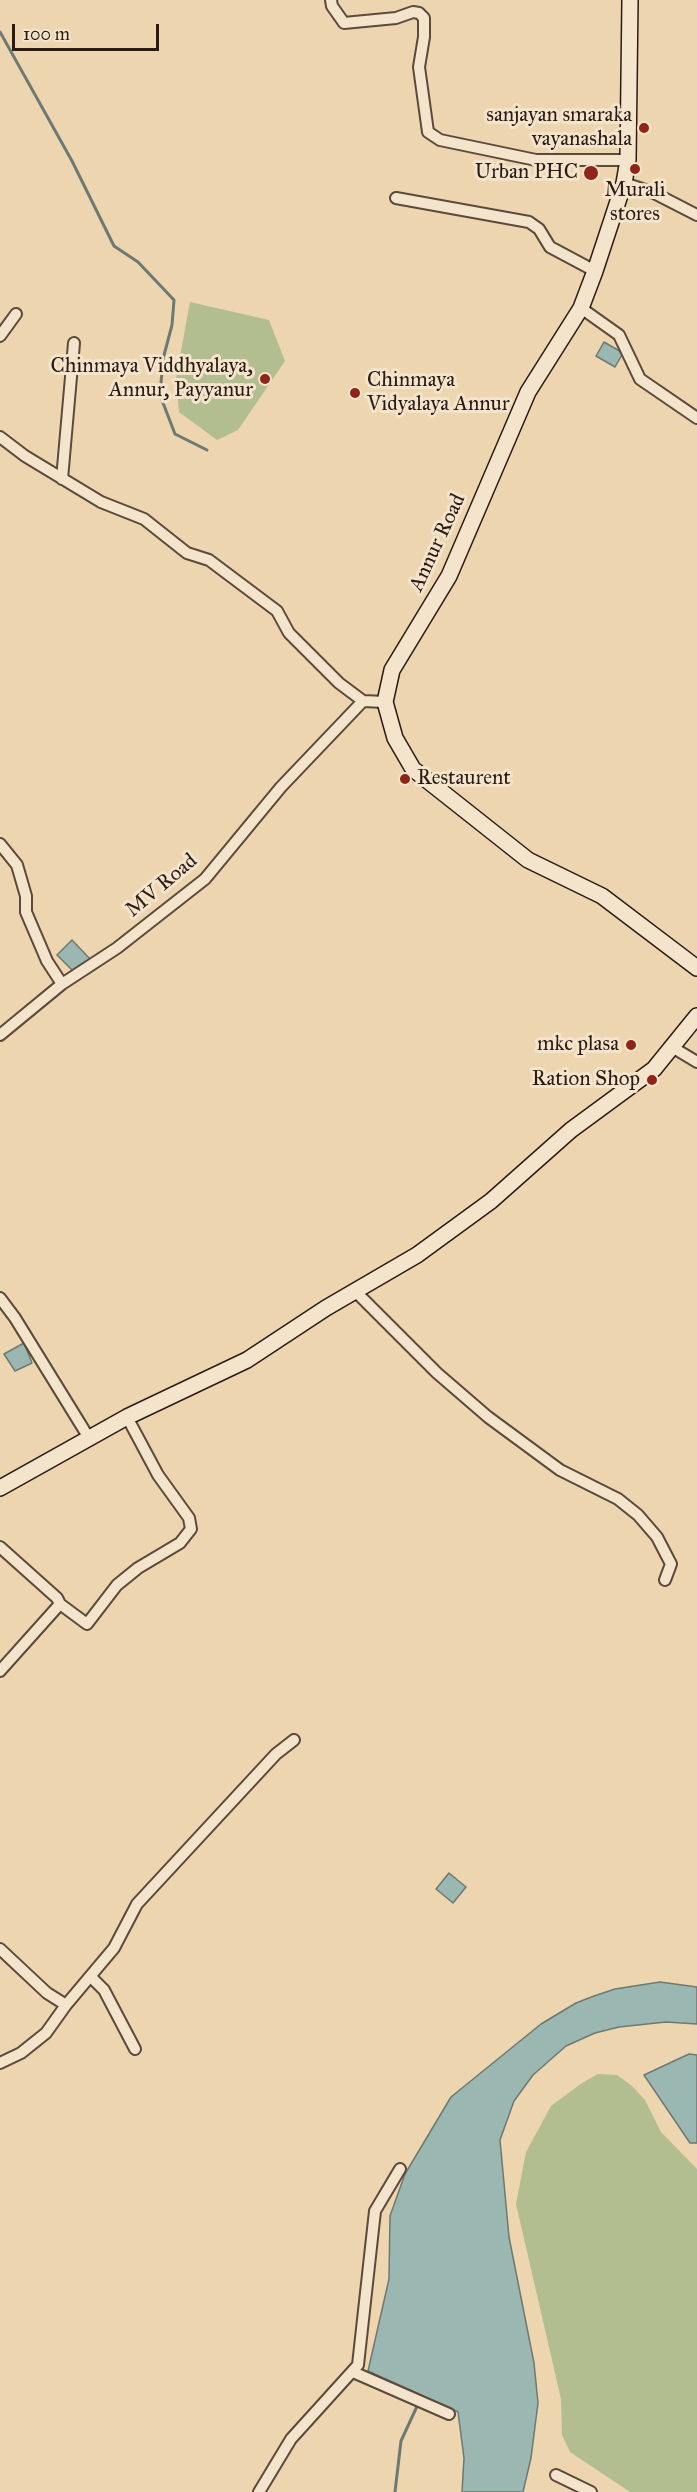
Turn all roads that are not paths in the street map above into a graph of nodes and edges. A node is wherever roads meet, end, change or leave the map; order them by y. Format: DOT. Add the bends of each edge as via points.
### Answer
graph roads {
  1 [pos="331,0"];
  2 [pos="630,0"];
  3 [pos="628,160"];
  4 [pos="624,183"];
  5 [pos="396,198"];
  6 [pos="697,215"];
  7 [pos="595,271"];
  8 [pos="581,308"];
  9 [pos="16,314"];
  10 [pos="0,336"];
  11 [pos="74,343"];
  12 [pos="697,418"];
  13 [pos="0,437"];
  14 [pos="62,479"];
  15 [pos="363,701"];
  16 [pos="385,702"];
  17 [pos="0,844"];
  18 [pos="697,968"];
  19 [pos="62,984"];
  20 [pos="697,1016"];
  21 [pos="0,1035"];
  22 [pos="672,1047"];
  23 [pos="697,1062"];
  24 [pos="354,1291"];
  25 [pos="0,1298"];
  26 [pos="127,1417"];
  27 [pos="89,1438"];
  28 [pos="0,1488"];
  29 [pos="0,1547"];
  30 [pos="665,1580"];
  31 [pos="60,1604"];
  32 [pos="0,1671"];
  33 [pos="294,1740"];
  34 [pos="0,1949"];
  35 [pos="91,1977"];
  36 [pos="66,2005"];
  37 [pos="135,2049"];
  38 [pos="0,2063"];
  39 [pos="400,2169"];
  40 [pos="353,2372"];
  41 [pos="450,2414"];
  42 [pos="556,2475"];
  43 [pos="259,2492"];
  44 [pos="591,2492"];
  1 -- 3 [label="street" via="344,23 396,18 413,12 424,18 419,67 428,132 440,140 536,160"];
  2 -- 3 [label="main road, Annur Road"];
  3 -- 4 [label="main road, Annur Road"];
  4 -- 6 [label="street"];
  4 -- 7 [label="main road, Annur Road"];
  5 -- 7 [label="street" via="529,222 539,229 550,247"];
  7 -- 8 [label="main road, Annur Road"];
  8 -- 12 [label="street" via="619,335 640,379"];
  8 -- 16 [label="main road, Annur Road" via="528,392 449,576 392,670"];
  9 -- 10 [label="street"];
  11 -- 14 [label="street"];
  13 -- 14 [label="street"];
  14 -- 15 [label="street" via="101,502 144,519 187,553 209,560 277,611 289,633"];
  15 -- 16 [label="street"];
  15 -- 19 [label="street, MV Road" via="281,787 205,879 117,948"];
  16 -- 18 [label="main road" via="402,754 428,782 528,860 602,896"];
  17 -- 19 [label="street" via="17,865 26,896 26,912 47,961"];
  19 -- 21 [label="street, MV Road"];
  20 -- 22 [label="main road"];
  22 -- 23 [label="street"];
  22 -- 24 [label="main road" via="654,1069 571,1130 491,1201 417,1255"];
  24 -- 26 [label="main road" via="247,1360"];
  24 -- 30 [label="street" via="488,1417 560,1470 638,1515 657,1537 672,1564"];
  25 -- 27 [label="street"];
  26 -- 27 [label="main road"];
  26 -- 31 [label="street" via="158,1475 189,1518 191,1529 180,1543 138,1568 117,1586 87,1624"];
  27 -- 28 [label="main road"];
  29 -- 31 [label="street"];
  31 -- 32 [label="street"];
  33 -- 35 [label="street" via="137,1904 114,1948"];
  34 -- 36 [label="street"];
  35 -- 36 [label="street"];
  35 -- 37 [label="street" via="104,1989"];
  36 -- 38 [label="street" via="46,2033 21,2053"];
  39 -- 40 [label="street" via="375,2211 358,2365"];
  40 -- 41 [label="street"];
  40 -- 43 [label="street" via="291,2439"];
  42 -- 44 [label="street"];
}
